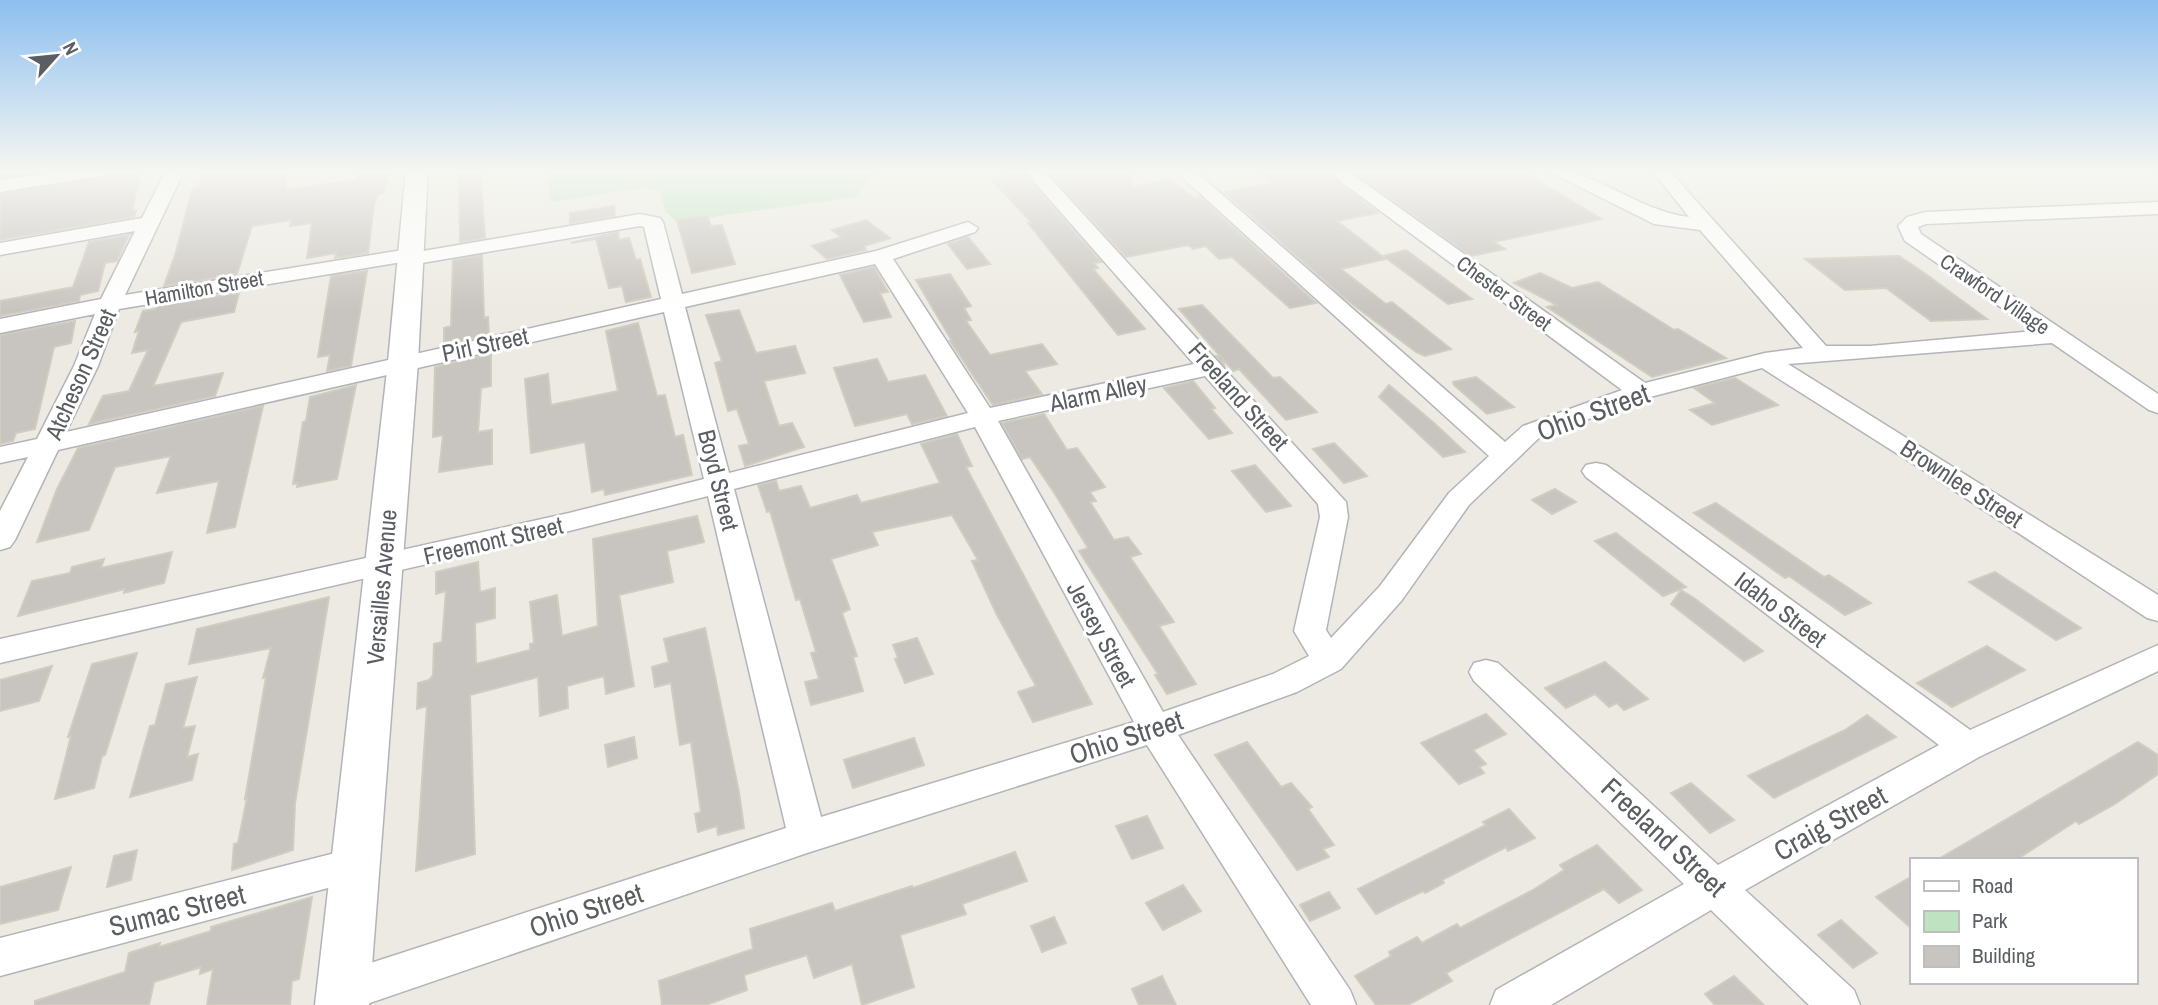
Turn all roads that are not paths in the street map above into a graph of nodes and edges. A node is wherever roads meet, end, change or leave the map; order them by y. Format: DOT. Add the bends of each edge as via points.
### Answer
graph roads {
  1 [pos="153,216"];
  2 [pos="413,216"];
  3 [pos="1075,216"];
  4 [pos="1235,216"];
  5 [pos="1397,216"];
  6 [pos="1652,216"];
  7 [pos="1699,216"];
  8 [pos="1975,216"];
  9 [pos="150,223"];
  10 [pos="1706,225"];
  11 [pos="968,228"];
  12 [pos="552,235"];
  13 [pos="0,249"];
  14 [pos="881,256"];
  15 [pos="410,257"];
  16 [pos="675,303"];
  17 [pos="110,304"];
  18 [pos="0,326"];
  19 [pos="2057,336"];
  20 [pos="1819,353"];
  21 [pos="1765,360"];
  22 [pos="402,362"];
  23 [pos="1212,367"];
  24 [pos="1641,392"];
  25 [pos="2158,405"];
  26 [pos="983,417"];
  27 [pos="49,444"];
  28 [pos="0,455"];
  29 [pos="1506,456"];
  30 [pos="1596,471"];
  31 [pos="720,486"];
  32 [pos="0,540"];
  33 [pos="384,565"];
  34 [pos="2158,610"];
  35 [pos="0,651"];
  36 [pos="2158,657"];
  37 [pos="1329,660"];
  38 [pos="1486,672"];
  39 [pos="1155,729"];
  40 [pos="1967,747"];
  41 [pos="807,837"];
  42 [pos="355,865"];
  43 [pos="1716,886"];
  44 [pos="0,957"];
  45 [pos="342,998"];
  46 [pos="1335,1005"];
  47 [pos="1511,1005"];
  48 [pos="1839,1005"];
  1 -- 9 [label="street, Atcheson Street"];
  2 -- 15 [label="street, Versailles Avenue"];
  3 -- 23 [label="street, Freeland Street"];
  4 -- 29 [label="street"];
  5 -- 24 [label="street, Chester Street"];
  6 -- 10 [label="street"];
  7 -- 10 [label="street"];
  8 -- 19 [label="street, Crawford Village" via="1926,218 1908,226 1917,240"];
  9 -- 13 [label="street"];
  9 -- 17 [label="street, Atcheson Street"];
  10 -- 20 [label="street" via="1787,310"];
  11 -- 14 [label="street, Pirl Street"];
  12 -- 15 [label="street, Hamilton Street"];
  12 -- 16 [label="street, Boyd Street" via="640,220 653,222"];
  14 -- 16 [label="street, Pirl Street"];
  14 -- 26 [label="street, Jersey Street"];
  15 -- 17 [label="street, Hamilton Street"];
  15 -- 22 [label="street, Versailles Avenue"];
  16 -- 22 [label="street, Pirl Street"];
  16 -- 31 [label="street, Boyd Street"];
  17 -- 18 [label="street, Hamilton Street"];
  17 -- 27 [label="street, Atcheson Street"];
  19 -- 20 [label="street, Ohio Street" via="1870,353"];
  19 -- 25 [label="street, Crawford Village"];
  20 -- 21 [label="street, Ohio Street"];
  21 -- 24 [label="street, Ohio Street"];
  21 -- 34 [label="street, Brownlee Street"];
  22 -- 27 [label="street, Pirl Street"];
  22 -- 33 [label="street, Versailles Avenue"];
  23 -- 26 [label="street, Alarm Alley"];
  23 -- 37 [label="street, Freeland Street" via="1332,502 1334,517 1310,631"];
  24 -- 29 [label="street, Ohio Street" via="1532,431"];
  26 -- 31 [label="street, Freemont Street"];
  26 -- 39 [label="street, Jersey Street"];
  27 -- 28 [label="street, Pirl Street"];
  27 -- 32 [label="street, Atcheson Street"];
  29 -- 37 [label="street, Ohio Street" via="1459,499 1391,593"];
  30 -- 40 [label="street, Idaho Street"];
  31 -- 33 [label="street, Freemont Street"];
  31 -- 41 [label="street, Boyd Street"];
  33 -- 35 [label="street, Freemont Street"];
  33 -- 42 [label="street, Versailles Avenue"];
  36 -- 40 [label="street, Craig Street"];
  37 -- 39 [label="street, Ohio Street" via="1286,683"];
  38 -- 43 [label="street, Freeland Street"];
  39 -- 41 [label="street, Ohio Street"];
  39 -- 46 [label="street, Jersey Street"];
  40 -- 43 [label="street, Craig Street"];
  41 -- 45 [label="street, Ohio Street"];
  42 -- 44 [label="street, Sumac Street"];
  42 -- 45 [label="street, Versailles Avenue"];
  43 -- 47 [label="street, Craig Street"];
  43 -- 48 [label="street, Freeland Street"];
}
